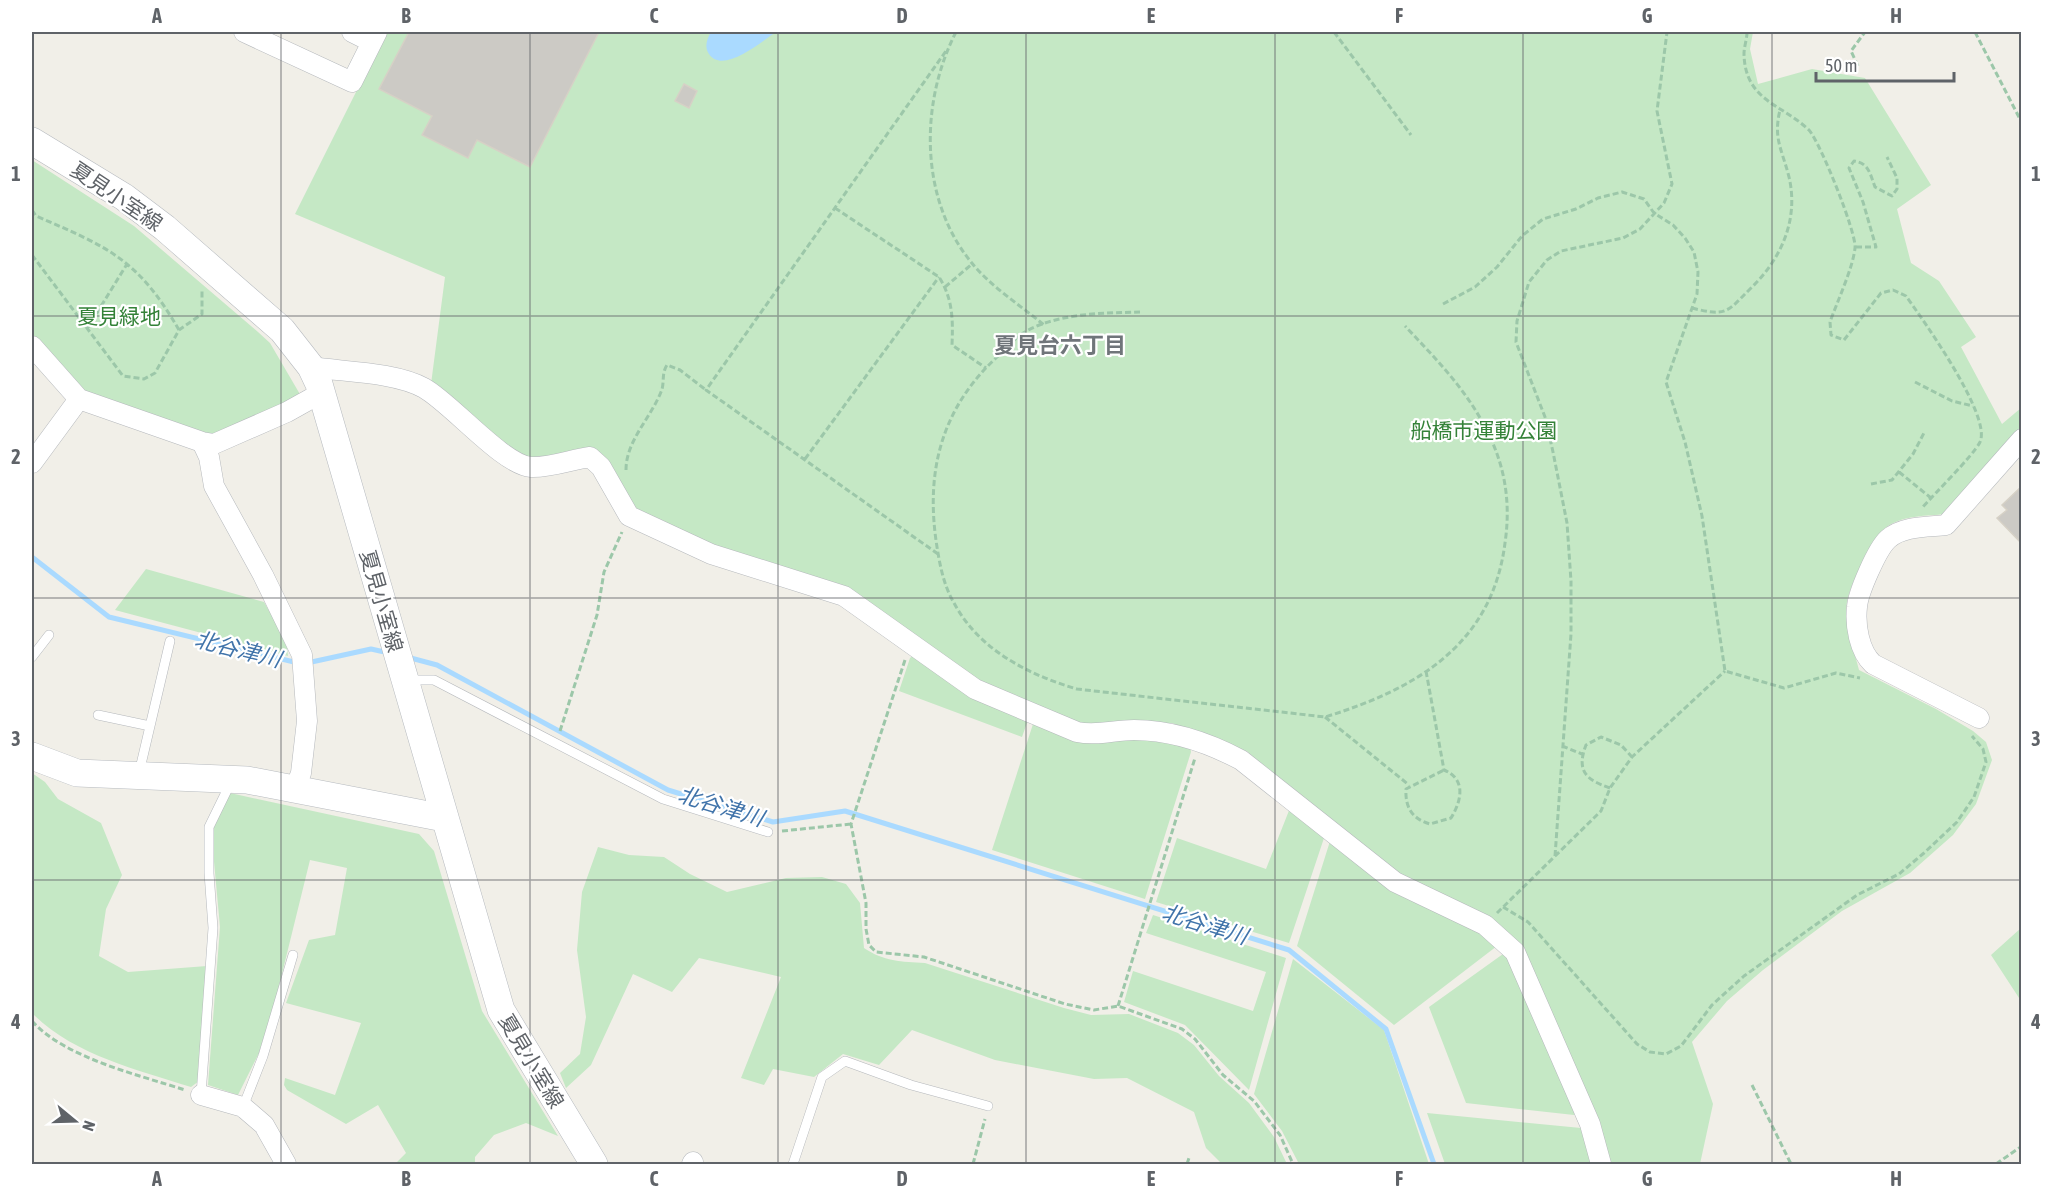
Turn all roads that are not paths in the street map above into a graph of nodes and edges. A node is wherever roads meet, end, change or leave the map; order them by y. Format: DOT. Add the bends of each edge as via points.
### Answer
graph roads {
  1 [pos="244,32"];
  2 [pos="352,32"];
  3 [pos="374,37"];
  4 [pos="32,141"];
  5 [pos="32,346"];
  6 [pos="311,367"];
  7 [pos="321,393"];
  8 [pos="79,399"];
  9 [pos="2022,439"];
  10 [pos="202,442"];
  11 [pos="32,463"];
  12 [pos="49,635"];
  13 [pos="170,640"];
  14 [pos="32,657"];
  15 [pos="399,663"];
  16 [pos="98,715"];
  17 [pos="150,726"];
  18 [pos="1973,726"];
  19 [pos="32,756"];
  20 [pos="138,776"];
  21 [pos="232,780"];
  22 [pos="296,789"];
  23 [pos="444,818"];
  24 [pos="768,832"];
  25 [pos="293,955"];
  26 [pos="201,1095"];
  27 [pos="988,1106"];
  28 [pos="243,1107"];
  29 [pos="286,1164"];
  30 [pos="594,1164"];
  31 [pos="793,1164"];
  32 [pos="1601,1164"];
  1 -- 3 [label="street" via="352,82"];
  2 -- 3 [label="street"];
  4 -- 6 [label="main road, 夏見小室線" via="124,197 165,228 268,315"];
  5 -- 8 [label="street"];
  6 -- 7 [label="main road, 夏見小室線"];
  6 -- 32 [label="street" via="407,381 425,388 510,458 527,467 590,457 601,467 629,516 711,554 844,596 975,689 1077,732 1164,731 1241,760 1395,882 1485,925 1515,952 1590,1124"];
  7 -- 10 [label="street" via="214,444"];
  7 -- 15 [label="main road, 夏見小室線"];
  8 -- 10 [label="street"];
  8 -- 11 [label="street"];
  9 -- 18 [label="street" via="1946,525 1901,531 1887,540 1872,565 1857,605 1858,633 1865,656"];
  10 -- 22 [label="street" via="214,486 263,574 304,664 307,721"];
  12 -- 14 [label="lane"];
  13 -- 17 [label="lane"];
  15 -- 23 [label="main road, 夏見小室線"];
  15 -- 24 [label="lane" via="663,799"];
  16 -- 17 [label="lane"];
  17 -- 20 [label="lane"];
  19 -- 20 [label="main road" via="77,773"];
  20 -- 21 [label="main road"];
  21 -- 22 [label="main road"];
  21 -- 26 [label="lane" via="209,827 213,928"];
  22 -- 23 [label="main road"];
  23 -- 30 [label="main road, 夏見小室線" via="501,1010"];
  25 -- 28 [label="lane" via="263,1056"];
  26 -- 28 [label="street"];
  27 -- 31 [label="lane" via="910,1085 845,1061 822,1077"];
  28 -- 29 [label="street" via="264,1125"];
}
